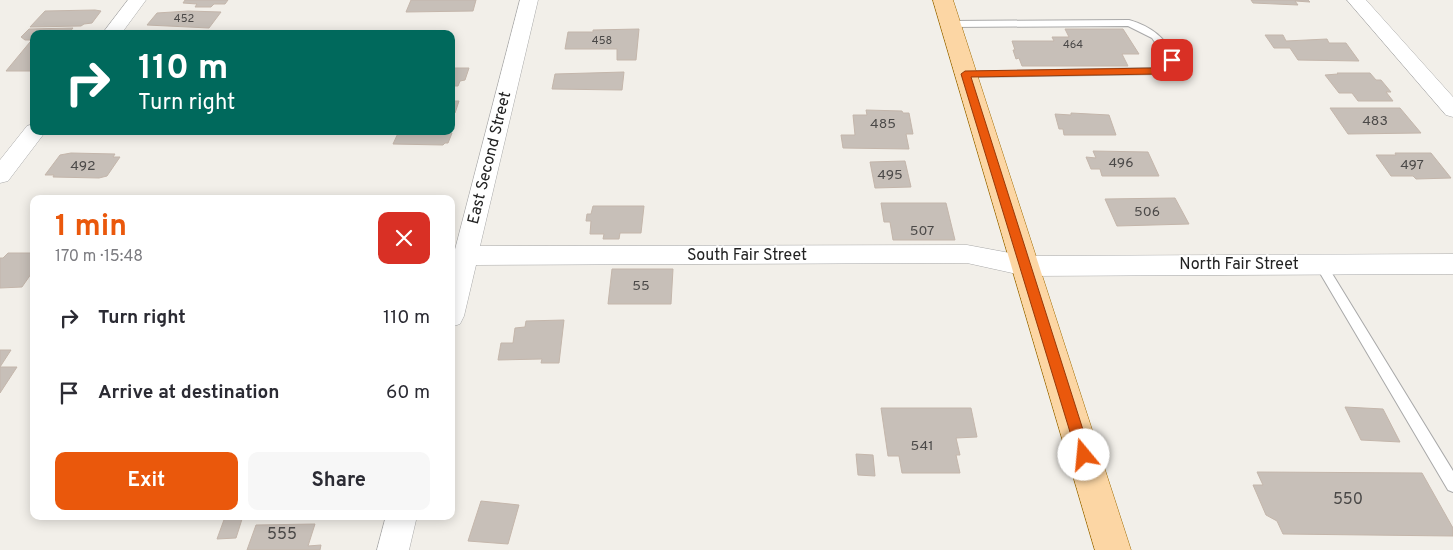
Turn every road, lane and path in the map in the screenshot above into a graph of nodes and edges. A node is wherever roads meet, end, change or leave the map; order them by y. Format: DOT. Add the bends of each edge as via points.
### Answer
graph roads {
  1 [pos="137,0"];
  2 [pos="529,0"];
  3 [pos="1356,0"];
  4 [pos="947,12"];
  5 [pos="114,30"];
  6 [pos="965,74"];
  7 [pos="1453,110"];
  8 [pos="31,135"];
  9 [pos="0,175"];
  10 [pos="466,256"];
  11 [pos="1453,264"];
  12 [pos="1321,265"];
  13 [pos="1026,266"];
  14 [pos="455,300"];
  15 [pos="1453,485"];
  16 [pos="401,520"];
  17 [pos="394,550"];
  18 [pos="1114,550"];
  1 -- 5 [label="street"];
  2 -- 10 [label="street, East Second Street"];
  3 -- 7 [label="street"];
  4 -- 6 [label="main road"];
  4 -- 6 [label="lane" via="1129,23 1148,30 1161,40 1172,60 1158,71"];
  6 -- 13 [label="main road"];
  8 -- 9 [label="street"];
  10 -- 13 [label="street, South Fair Street" via="967,254"];
  10 -- 14 [label="street, East Second Street"];
  11 -- 12 [label="street, North Fair Street"];
  12 -- 13 [label="street, North Fair Street"];
  12 -- 15 [label="lane"];
  13 -- 18 [label="main road"];
  16 -- 17 [label="street"];
}
